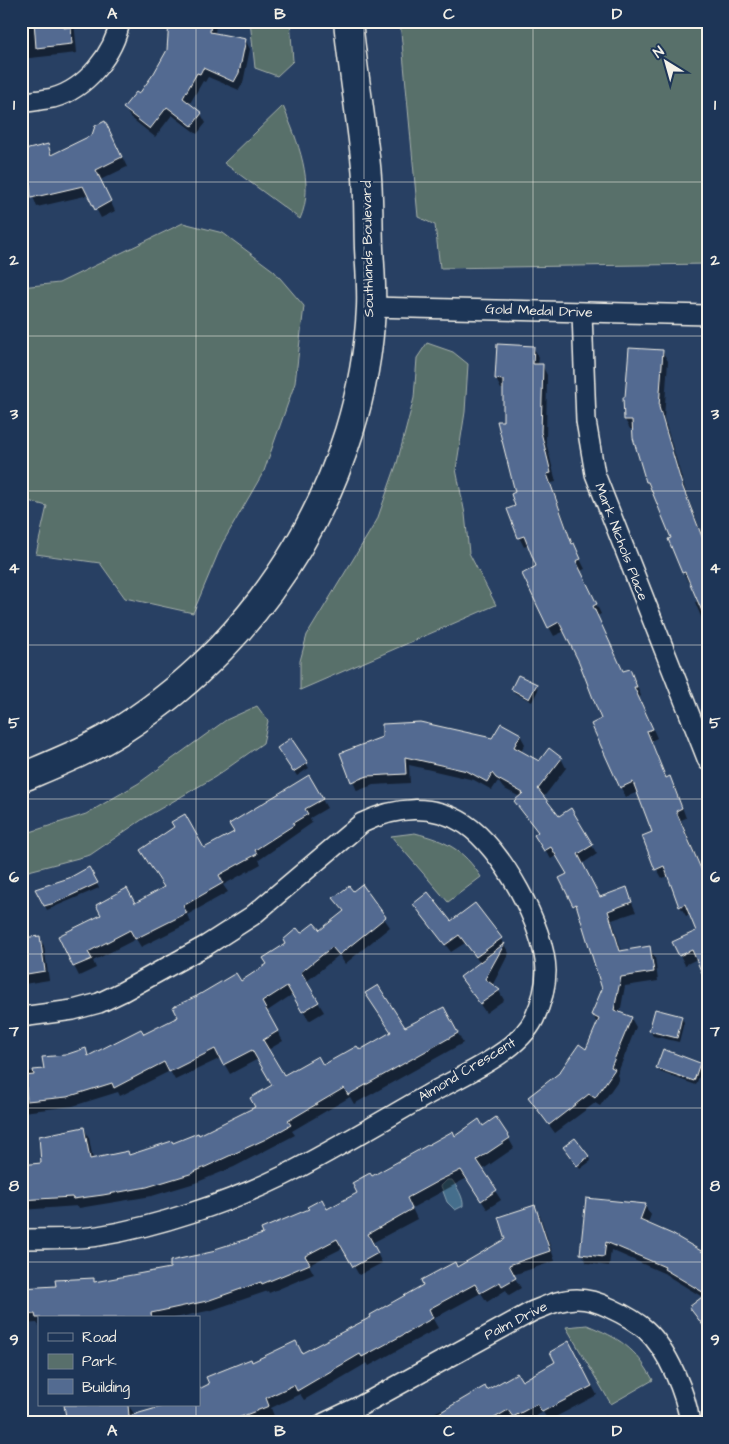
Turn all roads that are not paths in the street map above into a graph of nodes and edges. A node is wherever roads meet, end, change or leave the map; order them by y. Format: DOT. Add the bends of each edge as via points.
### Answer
graph roads {
  1 [pos="120,21"];
  2 [pos="348,21"];
  3 [pos="21,103"];
  4 [pos="371,307"];
  5 [pos="582,312"];
  6 [pos="708,315"];
  7 [pos="708,761"];
  8 [pos="21,778"];
  9 [pos="21,1017"];
  10 [pos="21,1239"];
  11 [pos="324,1423"];
  12 [pos="690,1423"];
  1 -- 3 [label="street" via="112,46 88,78 54,98"];
  2 -- 4 [label="main road, Southlands Boulevard" via="366,167"];
  4 -- 5 [label="street, Gold Medal Drive"];
  4 -- 8 [label="main road, Southlands Boulevard" via="365,362 351,428 329,486 304,538 269,593 227,644 177,690 123,728 70,758"];
  5 -- 6 [label="street, Gold Medal Drive"];
  5 -- 7 [label="street, Mark Nichols Place" via="586,421 595,474"];
  9 -- 10 [label="street, Almond Crescent" via="73,1010 122,992 208,945 252,916 362,823 382,813 402,810 425,810 444,815 464,824 484,839 522,899 540,938 546,972 542,1000 521,1038 472,1070 282,1176 200,1209 147,1225 97,1236"];
  11 -- 12 [label="street, Palm Drive" via="533,1311 556,1301 578,1299 598,1302 616,1310 648,1331 670,1364 687,1400"];
}
